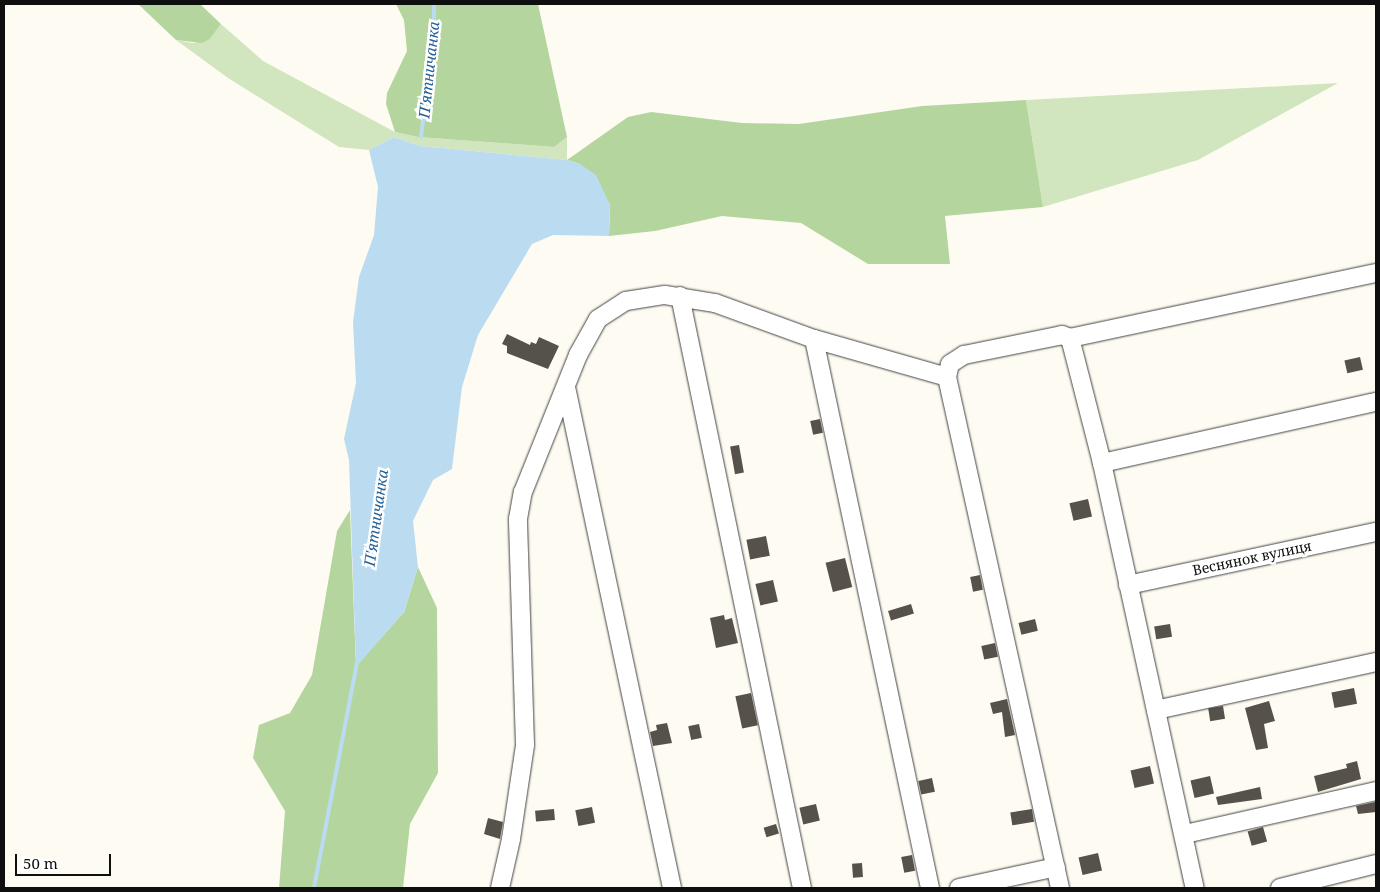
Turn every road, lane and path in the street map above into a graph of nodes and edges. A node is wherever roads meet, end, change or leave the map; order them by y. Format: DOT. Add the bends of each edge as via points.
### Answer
graph roads {
  1 [pos="1376,273"];
  2 [pos="680,296"];
  3 [pos="1070,338"];
  4 [pos="814,339"];
  5 [pos="947,377"];
  6 [pos="566,387"];
  7 [pos="1376,402"];
  8 [pos="1102,463"];
  9 [pos="1376,532"];
  10 [pos="1128,585"];
  11 [pos="1376,662"];
  12 [pos="1156,710"];
  13 [pos="1376,791"];
  14 [pos="1185,834"];
  15 [pos="1376,864"];
  16 [pos="1056,867"];
  17 [pos="500,888"];
  18 [pos="672,888"];
  19 [pos="802,888"];
  20 [pos="930,888"];
  21 [pos="959,888"];
  22 [pos="1060,888"];
  23 [pos="1195,888"];
  24 [pos="1280,888"];
  1 -- 3 [label="street"];
  2 -- 4 [label="street" via="715,303"];
  2 -- 6 [label="street" via="644,296 608,310 590,332"];
  2 -- 19 [label="street"];
  3 -- 5 [label="street" via="1062,335 964,355 950,364"];
  3 -- 8 [label="street"];
  4 -- 5 [label="street"];
  4 -- 20 [label="street"];
  5 -- 16 [label="street"];
  6 -- 17 [label="street" via="523,492 518,519 525,745 512,839"];
  6 -- 18 [label="street"];
  7 -- 8 [label="street"];
  8 -- 10 [label="street"];
  9 -- 10 [label="street, Веснянок вулиця"];
  10 -- 12 [label="street"];
  11 -- 12 [label="street"];
  12 -- 14 [label="street"];
  13 -- 14 [label="street"];
  14 -- 23 [label="street"];
  15 -- 24 [label="street"];
  16 -- 21 [label="street"];
  16 -- 22 [label="street"];
}
